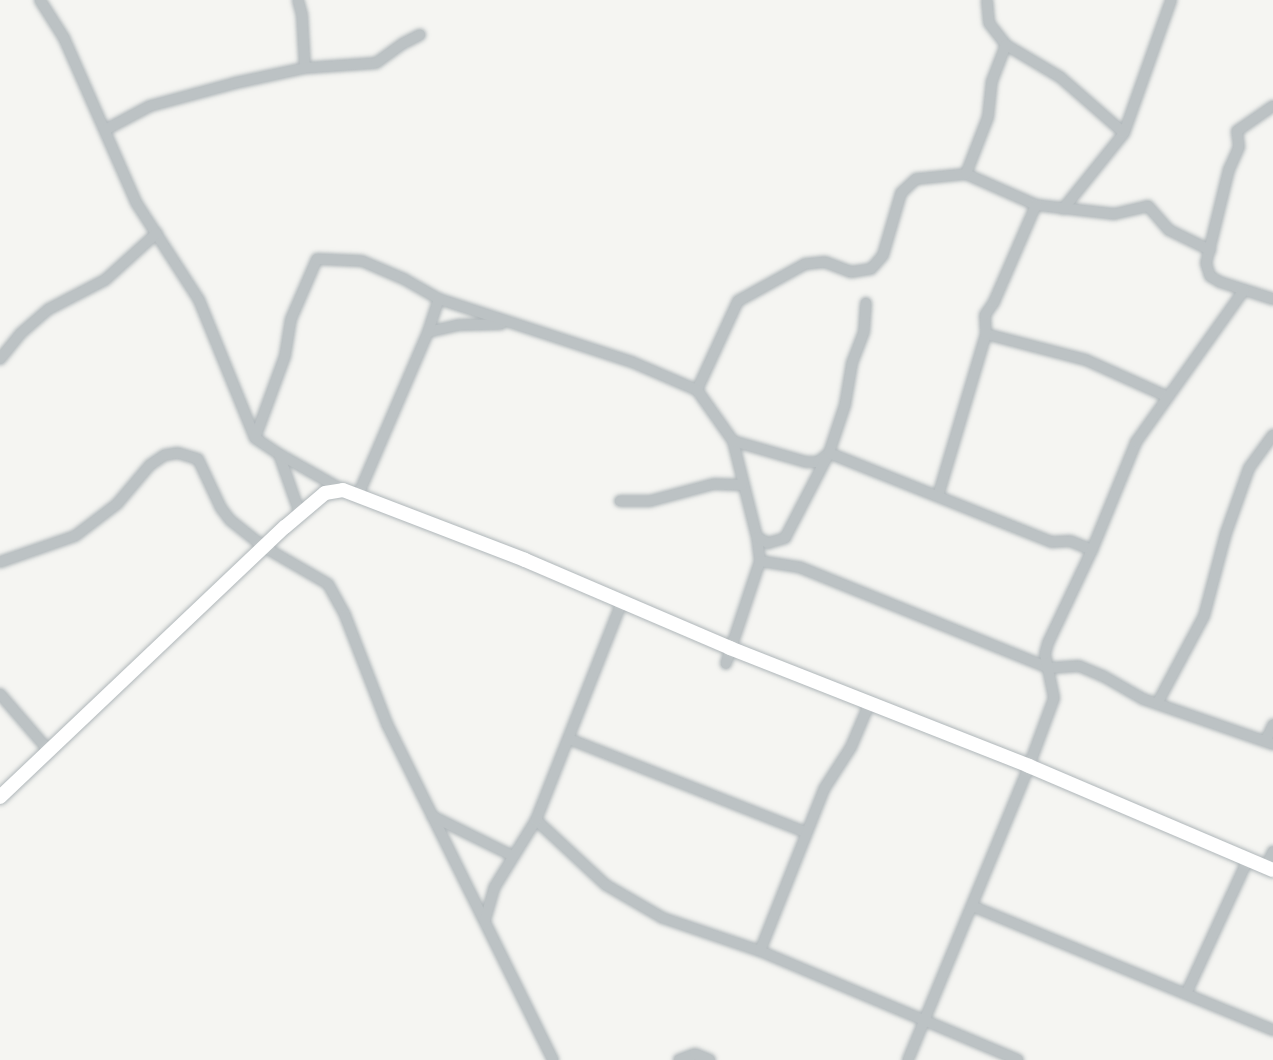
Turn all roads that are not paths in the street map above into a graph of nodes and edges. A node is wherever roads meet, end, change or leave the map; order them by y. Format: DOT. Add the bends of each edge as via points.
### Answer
graph roads {
  1 [pos="40,0"];
  2 [pos="298,0"];
  3 [pos="987,0"];
  4 [pos="1171,0"];
  5 [pos="420,35"];
  6 [pos="1006,45"];
  7 [pos="305,68"];
  8 [pos="1273,106"];
  9 [pos="105,130"];
  10 [pos="1124,133"];
  11 [pos="966,174"];
  12 [pos="1036,205"];
  13 [pos="1063,209"];
  14 [pos="157,233"];
  15 [pos="1210,250"];
  16 [pos="1244,290"];
  17 [pos="439,299"];
  18 [pos="1273,299"];
  19 [pos="866,303"];
  20 [pos="509,323"];
  21 [pos="428,332"];
  22 [pos="986,334"];
  23 [pos="0,359"];
  24 [pos="696,390"];
  25 [pos="1166,396"];
  26 [pos="1273,435"];
  27 [pos="255,438"];
  28 [pos="733,442"];
  29 [pos="829,453"];
  30 [pos="279,454"];
  31 [pos="742,485"];
  32 [pos="343,490"];
  33 [pos="359,493"];
  34 [pos="938,496"];
  35 [pos="620,501"];
  36 [pos="300,514"];
  37 [pos="757,537"];
  38 [pos="264,547"];
  39 [pos="1092,550"];
  40 [pos="760,561"];
  41 [pos="0,562"];
  42 [pos="622,602"];
  43 [pos="730,648"];
  44 [pos="726,663"];
  45 [pos="1049,668"];
  46 [pos="0,694"];
  47 [pos="870,702"];
  48 [pos="1158,702"];
  49 [pos="1273,724"];
  50 [pos="569,739"];
  51 [pos="1269,742"];
  52 [pos="50,751"];
  53 [pos="1029,766"];
  54 [pos="0,797"];
  55 [pos="432,816"];
  56 [pos="536,820"];
  57 [pos="805,832"];
  58 [pos="1273,851"];
  59 [pos="513,856"];
  60 [pos="1248,859"];
  61 [pos="1270,868"];
  62 [pos="972,906"];
  63 [pos="485,920"];
  64 [pos="760,951"];
  65 [pos="1186,994"];
  66 [pos="925,1020"];
  67 [pos="1273,1030"];
  68 [pos="553,1060"];
  69 [pos="679,1060"];
  70 [pos="710,1060"];
  71 [pos="908,1060"];
  72 [pos="1018,1060"];
  1 -- 9 [label="street" via="64,38"];
  2 -- 7 [label="street"];
  3 -- 6 [label="street" via="989,23"];
  4 -- 10 [label="street"];
  5 -- 7 [label="street" via="376,63"];
  6 -- 10 [label="street" via="1060,77"];
  6 -- 11 [label="street" via="992,81 988,117"];
  7 -- 9 [label="street" via="150,106"];
  8 -- 15 [label="street" via="1237,131 1239,147 1229,169"];
  9 -- 14 [label="street" via="137,204"];
  10 -- 13 [label="street"];
  11 -- 12 [label="street"];
  11 -- 24 [label="street" via="916,180 901,193 883,255 871,269 851,272 825,262 804,264 737,302"];
  12 -- 13 [label="street"];
  12 -- 22 [label="street" via="985,314"];
  13 -- 15 [label="street" via="1114,214 1148,206 1169,230"];
  14 -- 23 [label="street" via="105,280 49,309"];
  14 -- 27 [label="street" via="200,300"];
  15 -- 16 [label="street" via="1206,263 1210,276"];
  16 -- 18 [label="street"];
  16 -- 25 [label="street"];
  17 -- 20 [label="street"];
  17 -- 21 [label="street"];
  17 -- 27 [label="street" via="362,261 317,259 291,320 285,356"];
  19 -- 29 [label="street" via="864,331"];
  20 -- 21 [label="street" via="459,325"];
  20 -- 24 [label="street" via="632,362"];
  21 -- 33 [label="street"];
  22 -- 25 [label="street" via="1086,360"];
  22 -- 34 [label="street"];
  24 -- 28 [label="street"];
  25 -- 39 [label="street" via="1136,442"];
  26 -- 48 [label="street" via="1249,468 1204,617"];
  27 -- 30 [label="street"];
  28 -- 29 [label="street" via="806,462 818,462"];
  28 -- 31 [label="street"];
  29 -- 34 [label="street"];
  29 -- 37 [label="street" via="785,538 768,543"];
  30 -- 32 [label="street"];
  30 -- 36 [label="street"];
  31 -- 35 [label="street" via="714,484 650,501"];
  31 -- 37 [label="street"];
  32 -- 33 [label="street"];
  32 -- 36 [label="street" via="325,493"];
  33 -- 42 [label="street"];
  34 -- 39 [label="street" via="1052,542 1070,541"];
  36 -- 38 [label="street"];
  37 -- 40 [label="street"];
  38 -- 41 [label="street" via="221,508 198,459 178,453 150,465 117,504 75,536"];
  38 -- 52 [label="street"];
  38 -- 55 [label="street" via="328,584"];
  39 -- 45 [label="street" via="1048,643"];
  40 -- 43 [label="street"];
  40 -- 45 [label="street" via="799,567"];
  42 -- 43 [label="street"];
  42 -- 50 [label="street"];
  43 -- 44 [label="street"];
  43 -- 47 [label="street"];
  45 -- 48 [label="street" via="1079,666"];
  45 -- 53 [label="street" via="1054,698"];
  46 -- 52 [label="street"];
  47 -- 53 [label="street"];
  47 -- 57 [label="street"];
  48 -- 51 [label="street"];
  49 -- 51 [label="street"];
  50 -- 56 [label="street"];
  50 -- 57 [label="street"];
  52 -- 54 [label="street"];
  53 -- 60 [label="street"];
  53 -- 62 [label="street"];
  55 -- 59 [label="street"];
  55 -- 63 [label="street"];
  56 -- 59 [label="street"];
  56 -- 64 [label="street" via="606,885 663,918"];
  57 -- 64 [label="street"];
  58 -- 61 [label="street"];
  59 -- 63 [label="street" via="494,888"];
  60 -- 61 [label="street"];
  60 -- 65 [label="street"];
  62 -- 65 [label="street"];
  62 -- 66 [label="street"];
  63 -- 68 [label="street"];
  64 -- 66 [label="street"];
  65 -- 67 [label="street"];
  66 -- 71 [label="street"];
  66 -- 72 [label="street"];
  69 -- 70 [label="street" via="695,1054"];
}
